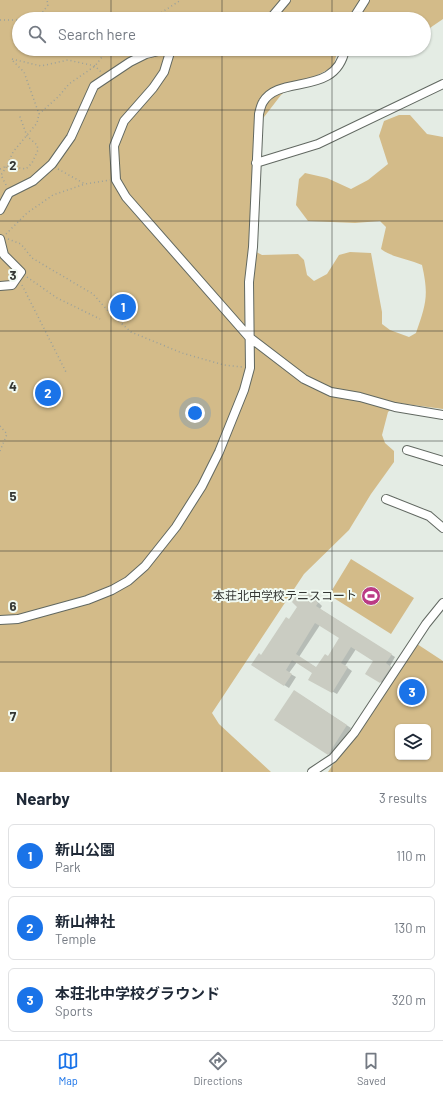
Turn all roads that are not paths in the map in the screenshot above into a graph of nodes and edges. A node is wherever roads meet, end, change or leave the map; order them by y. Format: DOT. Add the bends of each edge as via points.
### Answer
graph roads {
  1 [pos="286,0"];
  2 [pos="365,0"];
  3 [pos="276,12"];
  4 [pos="357,12"];
  5 [pos="142,56"];
  6 [pos="169,56"];
  7 [pos="342,56"];
  8 [pos="443,84"];
  9 [pos="256,163"];
  10 [pos="0,210"];
  11 [pos="0,239"];
  12 [pos="0,286"];
  13 [pos="249,337"];
  14 [pos="443,415"];
  15 [pos="408,450"];
  16 [pos="443,461"];
  17 [pos="386,498"];
  18 [pos="443,528"];
  19 [pos="443,603"];
  20 [pos="0,620"];
  21 [pos="312,772"];
  1 -- 3 [label="street"];
  2 -- 4 [label="street"];
  5 -- 10 [label="street" via="94,86 71,137 52,164 33,181 9,193"];
  6 -- 13 [label="street" via="164,72 153,88 124,121 114,146 116,180 126,197"];
  7 -- 9 [label="street" via="333,72 310,83 280,89 263,102 259,114"];
  8 -- 9 [label="street" via="318,144"];
  9 -- 13 [label="street" via="249,282"];
  11 -- 12 [label="street" via="4,255 19,274 12,285"];
  13 -- 14 [label="street" via="304,379 331,392"];
  13 -- 20 [label="street" via="250,368 219,452 202,486 176,527 145,566 128,581 87,600 18,619"];
  15 -- 16 [label="street"];
  17 -- 18 [label="street" via="429,516"];
  19 -- 21 [label="street" via="426,624 354,733 339,752"];
}
